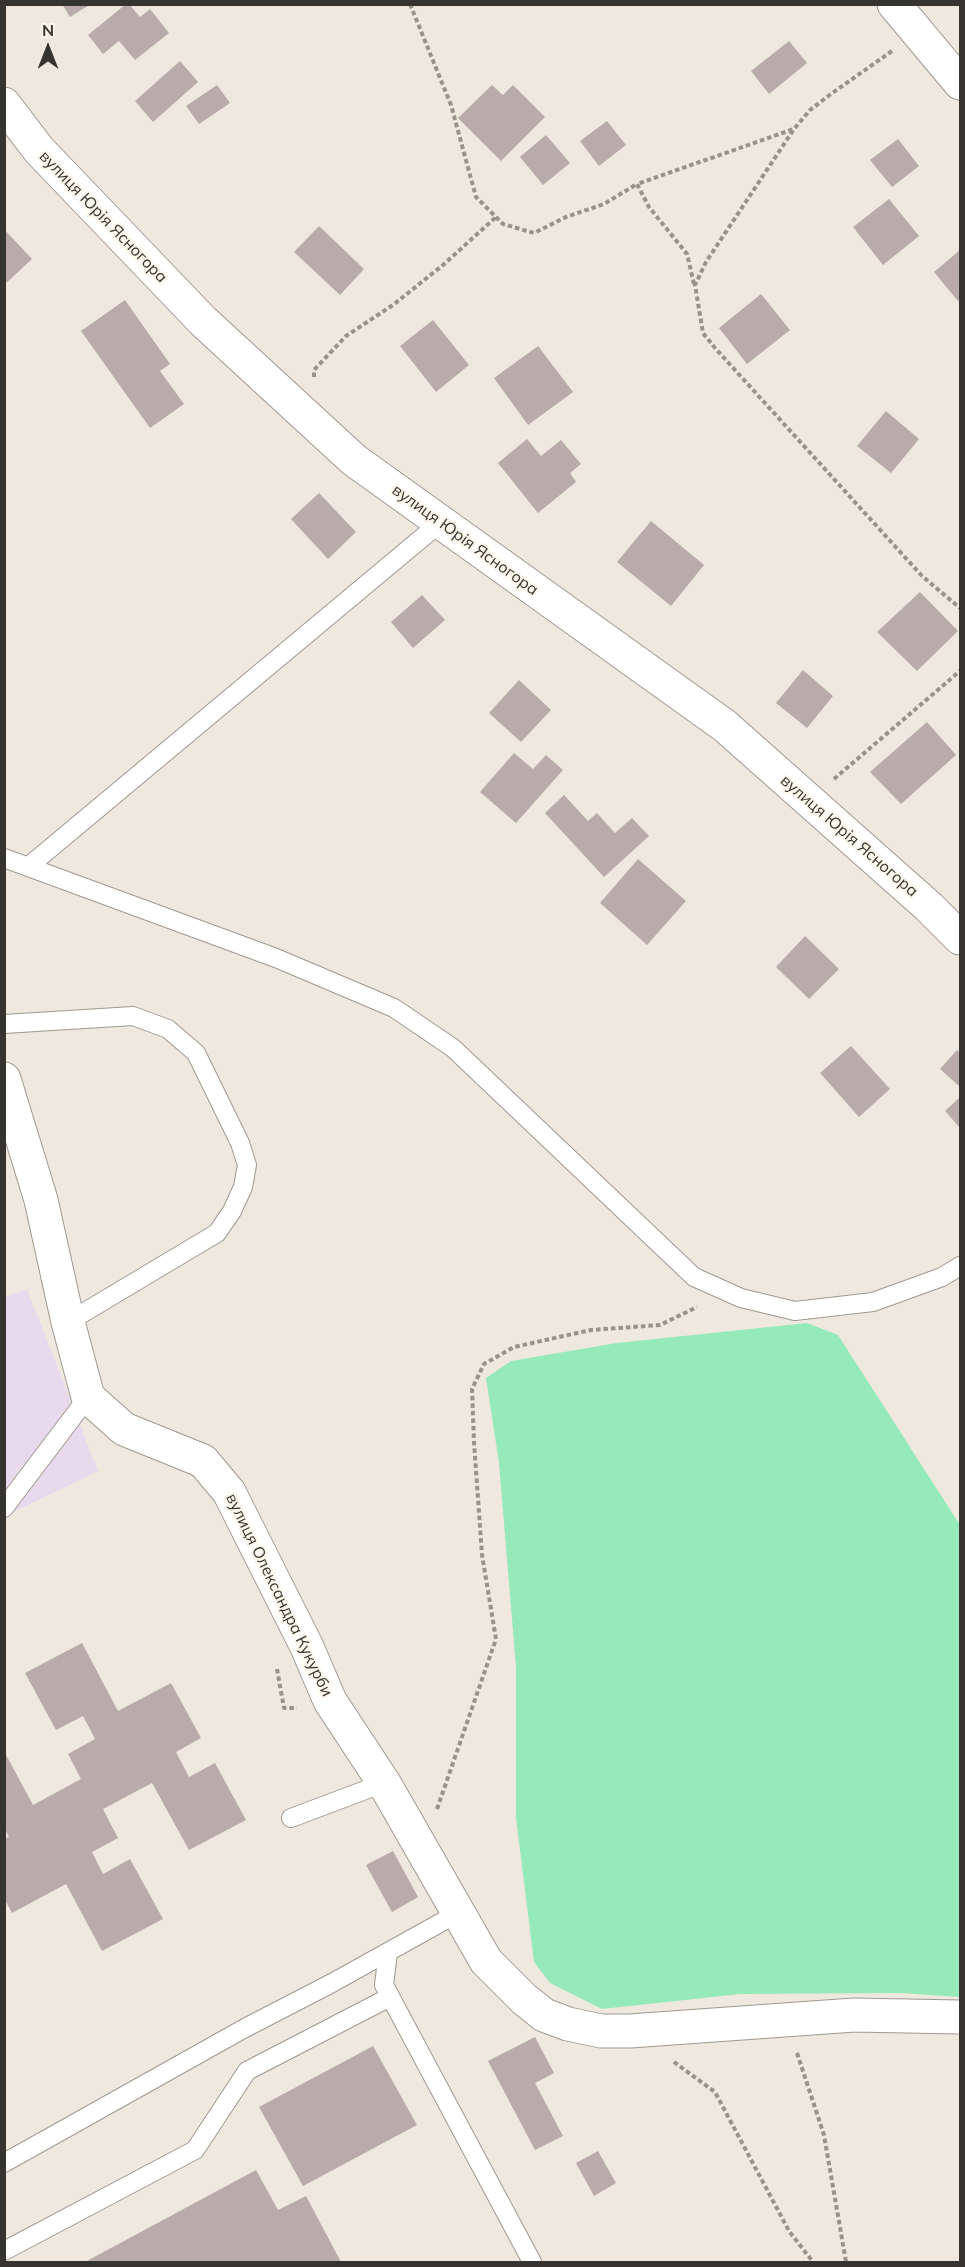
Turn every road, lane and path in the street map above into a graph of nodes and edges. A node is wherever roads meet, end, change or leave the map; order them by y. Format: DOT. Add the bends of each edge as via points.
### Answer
graph roads {
  1 [pos="410,4"];
  2 [pos="894,4"];
  3 [pos="918,32"];
  4 [pos="960,83"];
  5 [pos="4,104"];
  6 [pos="794,129"];
  7 [pos="637,184"];
  8 [pos="496,217"];
  9 [pos="695,285"];
  10 [pos="310,420"];
  11 [pos="441,522"];
  12 [pos="960,608"];
  13 [pos="960,671"];
  14 [pos="808,801"];
  15 [pos="4,858"];
  16 [pos="28,866"];
  17 [pos="960,938"];
  18 [pos="4,1024"];
  19 [pos="4,1079"];
  20 [pos="960,1266"];
  21 [pos="727,1292"];
  22 [pos="68,1323"];
  23 [pos="88,1397"];
  24 [pos="4,1508"];
  25 [pos="276,1667"];
  26 [pos="330,1701"];
  27 [pos="384,1783"];
  28 [pos="291,1818"];
  29 [pos="423,1851"];
  30 [pos="458,1913"];
  31 [pos="388,1952"];
  32 [pos="390,1997"];
  33 [pos="960,2017"];
  34 [pos="786,2020"];
  35 [pos="630,2031"];
  36 [pos="4,2163"];
  37 [pos="4,2251"];
  38 [pos="532,2262"];
  39 [pos="813,2262"];
  40 [pos="846,2262"];
  1 -- 8 [label="path" via="451,105 476,196"];
  2 -- 3 [label="street"];
  3 -- 4 [label="street"];
  3 -- 6 [label="path" via="810,110"];
  5 -- 10 [label="street, вулиця Юрія Ясногора" via="39,150 203,321"];
  6 -- 7 [label="path"];
  6 -- 9 [label="path" via="706,262"];
  7 -- 8 [label="path" via="604,204 534,232 503,224"];
  7 -- 9 [label="path" via="649,207 687,254"];
  8 -- 10 [label="path" via="393,305 345,336 314,370"];
  9 -- 12 [label="path" via="703,333 714,348 922,576"];
  10 -- 11 [label="street, вулиця Юрія Ясногора" via="354,460"];
  11 -- 14 [label="street, вулиця Юрія Ясногора" via="725,726"];
  11 -- 16 [label="lane"];
  13 -- 14 [label="path"];
  14 -- 17 [label="street, вулиця Юрія Ясногора"];
  15 -- 16 [label="lane"];
  16 -- 21 [label="lane" via="276,958 394,1008 453,1048 694,1277"];
  18 -- 22 [label="lane" via="133,1016 168,1029 196,1053 247,1165 243,1187 217,1233"];
  19 -- 22 [label="street" via="40,1200"];
  20 -- 21 [label="lane" via="942,1277 873,1302 795,1311"];
  21 -- 29 [label="path" via="660,1325 591,1330 536,1342 514,1347 484,1364 472,1389 473,1432 482,1555 496,1639"];
  22 -- 23 [label="street"];
  23 -- 24 [label="lane"];
  23 -- 26 [label="street, вулиця Олександра Кукурби" via="124,1429 203,1461 229,1492"];
  25 -- 26 [label="path" via="284,1708"];
  26 -- 27 [label="street, вулиця Олександра Кукурби"];
  27 -- 28 [label="lane"];
  27 -- 29 [label="street, вулиця Олександра Кукурби"];
  29 -- 30 [label="street, вулиця Олександра Кукурби"];
  30 -- 31 [label="lane"];
  30 -- 35 [label="street, вулиця Олександра Кукурби" via="486,1961 544,2015 601,2031"];
  31 -- 32 [label="lane" via="384,1985"];
  31 -- 36 [label="lane"];
  32 -- 37 [label="lane" via="247,2072 195,2150"];
  32 -- 38 [label="lane"];
  33 -- 34 [label="street, вулиця Олександра Кукурби" via="854,2015"];
  34 -- 35 [label="street, вулиця Олександра Кукурби"];
  34 -- 40 [label="path" via="824,2135"];
  35 -- 39 [label="path" via="714,2092 789,2231"];
}
